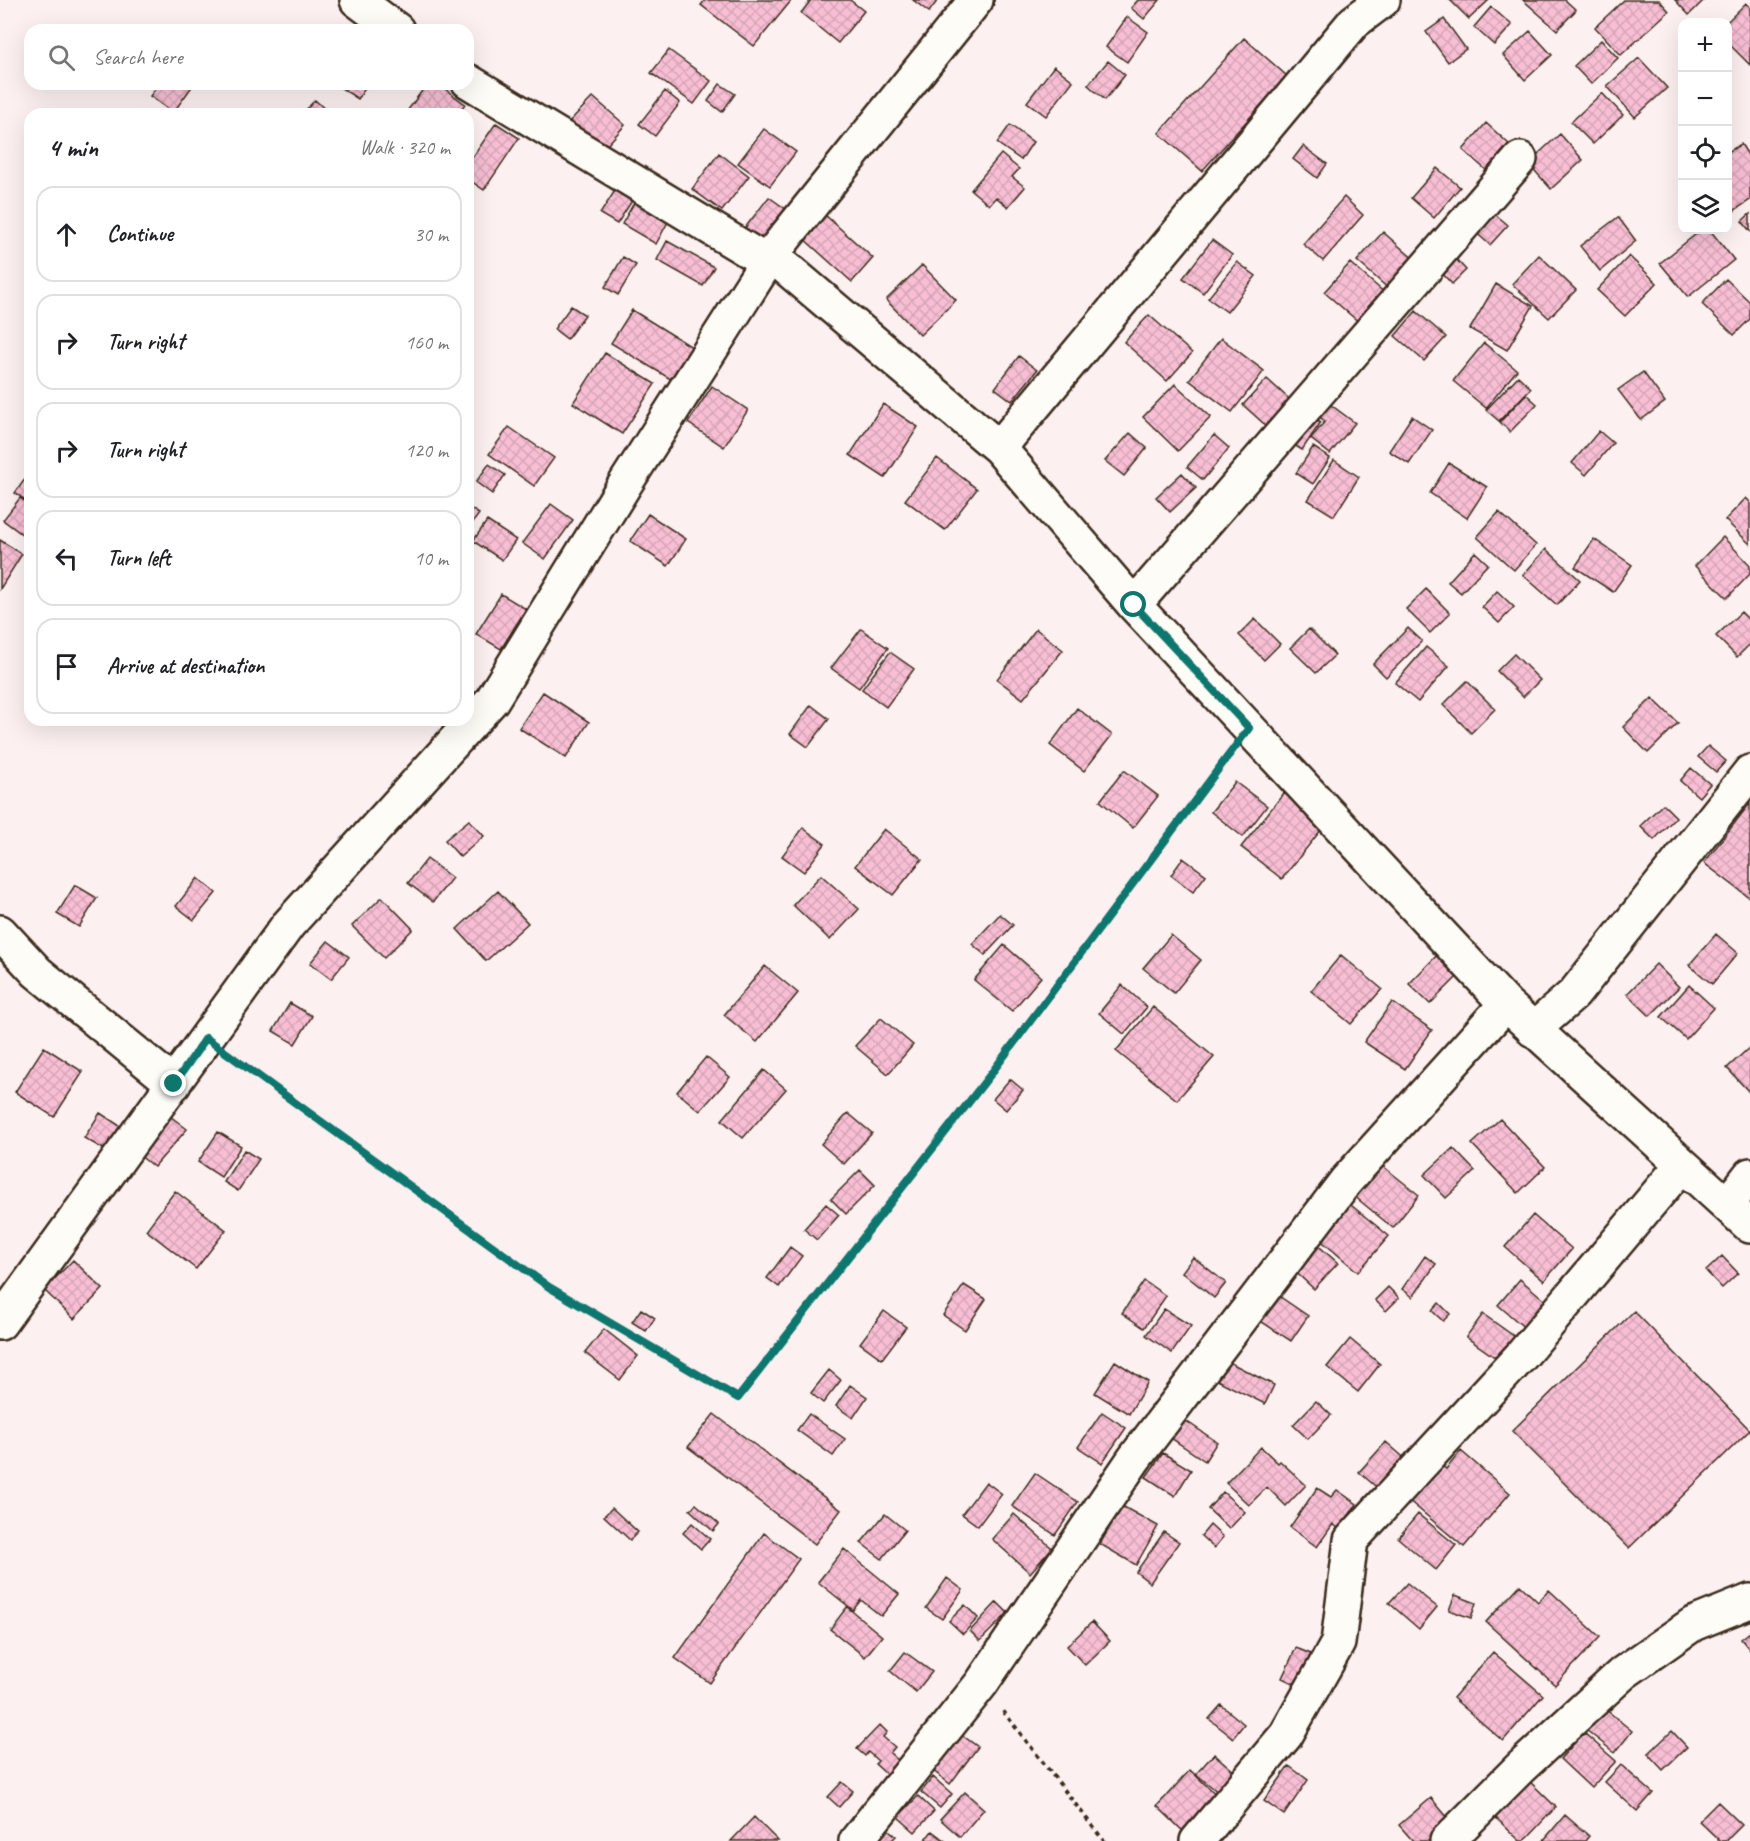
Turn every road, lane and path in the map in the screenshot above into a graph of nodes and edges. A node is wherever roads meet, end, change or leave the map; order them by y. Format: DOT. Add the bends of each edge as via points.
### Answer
graph roads {
  1 [pos="357,0"];
  2 [pos="976,0"];
  3 [pos="1383,0"];
  4 [pos="389,24"];
  5 [pos="474,85"];
  6 [pos="1520,159"];
  7 [pos="769,258"];
  8 [pos="999,448"];
  9 [pos="1134,605"];
  10 [pos="474,720"];
  11 [pos="468,726"];
  12 [pos="1249,728"];
  13 [pos="1750,772"];
  14 [pos="0,932"];
  15 [pos="1506,1004"];
  16 [pos="1533,1030"];
  17 [pos="206,1038"];
  18 [pos="174,1084"];
  19 [pos="1683,1165"];
  20 [pos="1750,1175"];
  21 [pos="1738,1216"];
  22 [pos="0,1323"];
  23 [pos="1750,1601"];
  24 [pos="981,1684"];
  25 [pos="856,1841"];
  26 [pos="1104,1841"];
  27 [pos="1197,1841"];
  28 [pos="1447,1841"];
  1 -- 4 [label="street"];
  2 -- 7 [label="street"];
  3 -- 8 [label="street" via="1354,22"];
  5 -- 7 [label="street"];
  6 -- 9 [label="street"];
  7 -- 8 [label="street"];
  7 -- 10 [label="street" via="492,700"];
  8 -- 9 [label="street"];
  9 -- 12 [label="street"];
  11 -- 17 [label="street" via="288,925"];
  12 -- 15 [label="street"];
  12 -- 17 [label="path" via="990,1075 738,1398 549,1287"];
  13 -- 16 [label="street" via="1574,994"];
  14 -- 18 [label="street" via="37,972"];
  15 -- 16 [label="street"];
  15 -- 24 [label="street" via="1339,1190 1134,1459"];
  16 -- 19 [label="street"];
  17 -- 18 [label="street"];
  18 -- 22 [label="street"];
  19 -- 21 [label="street"];
  19 -- 27 [label="street" via="1522,1355 1351,1540 1338,1643 1286,1735"];
  20 -- 21 [label="street"];
  23 -- 28 [label="street" via="1693,1624 1623,1673"];
  24 -- 25 [label="street"];
  24 -- 26 [label="path"];
}
